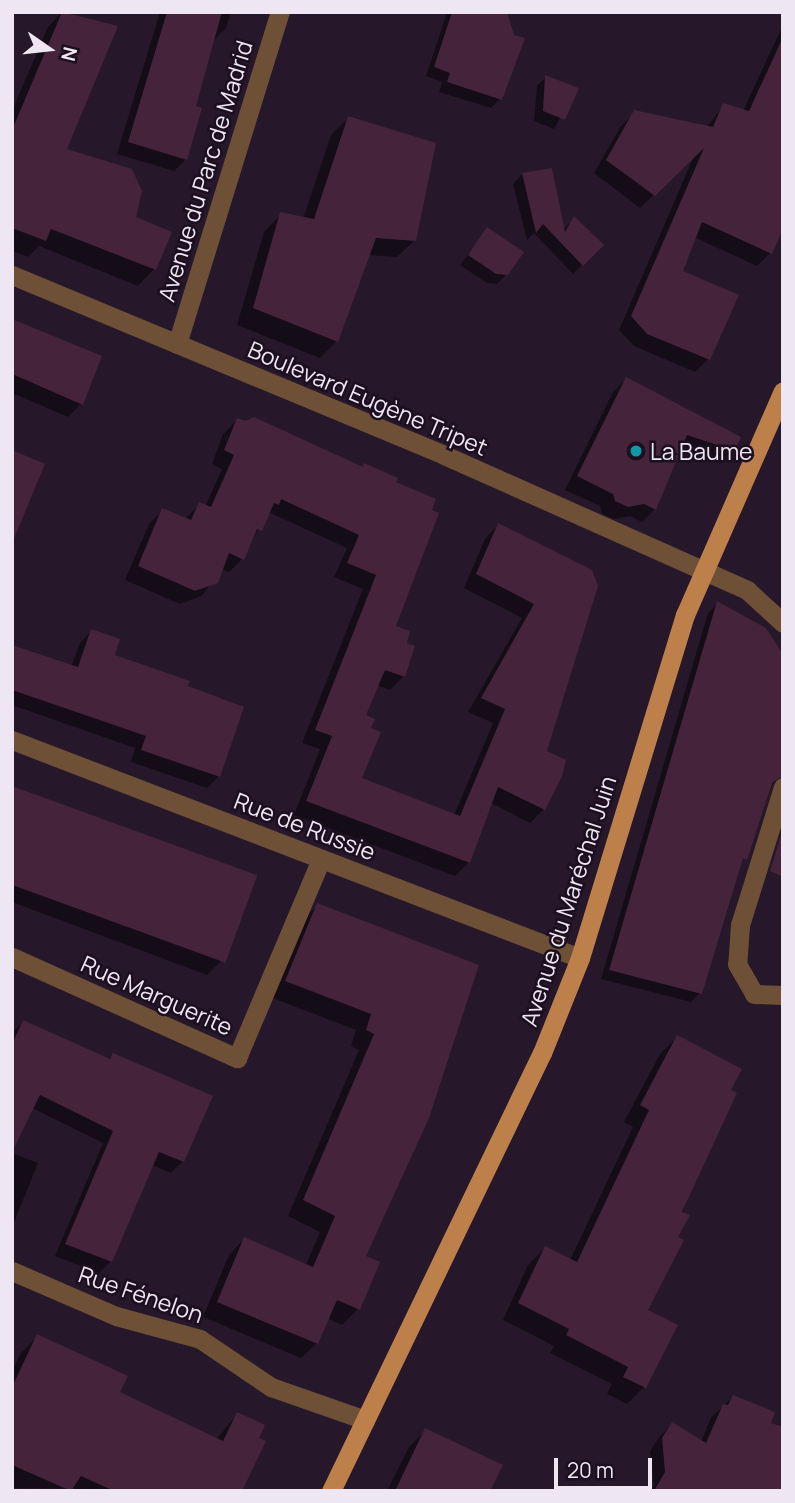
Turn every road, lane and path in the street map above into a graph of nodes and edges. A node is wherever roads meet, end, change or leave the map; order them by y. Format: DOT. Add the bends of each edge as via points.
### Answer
graph roads {
  1 [pos="281,12"];
  2 [pos="12,275"];
  3 [pos="177,344"];
  4 [pos="783,391"];
  5 [pos="702,572"];
  6 [pos="783,623"];
  7 [pos="12,740"];
  8 [pos="783,787"];
  9 [pos="321,859"];
  10 [pos="12,957"];
  11 [pos="580,958"];
  12 [pos="783,995"];
  13 [pos="12,1271"];
  14 [pos="365,1420"];
  15 [pos="331,1491"];
  1 -- 3 [label="street, Avenue du Parc de Madrid"];
  2 -- 3 [label="street, Boulevard Eugène Tripet"];
  3 -- 5 [label="street, Boulevard Eugène Tripet" via="444,455"];
  4 -- 5 [label="main road, Avenue du Maréchal Juin"];
  5 -- 6 [label="street, Boulevard Eugène Tripet" via="747,590"];
  5 -- 11 [label="main road, Avenue du Maréchal Juin"];
  7 -- 9 [label="street, Rue de Russie"];
  8 -- 12 [label="street" via="740,925 737,964 754,993"];
  9 -- 10 [label="street, Rue Marguerite" via="237,1058"];
  9 -- 11 [label="street, Rue de Russie"];
  11 -- 14 [label="main road, Avenue du Maréchal Juin" via="542,1053"];
  13 -- 14 [label="street, Rue Fénelon" via="116,1316 200,1339 271,1387"];
  14 -- 15 [label="main road, Avenue du Maréchal Juin"];
}
